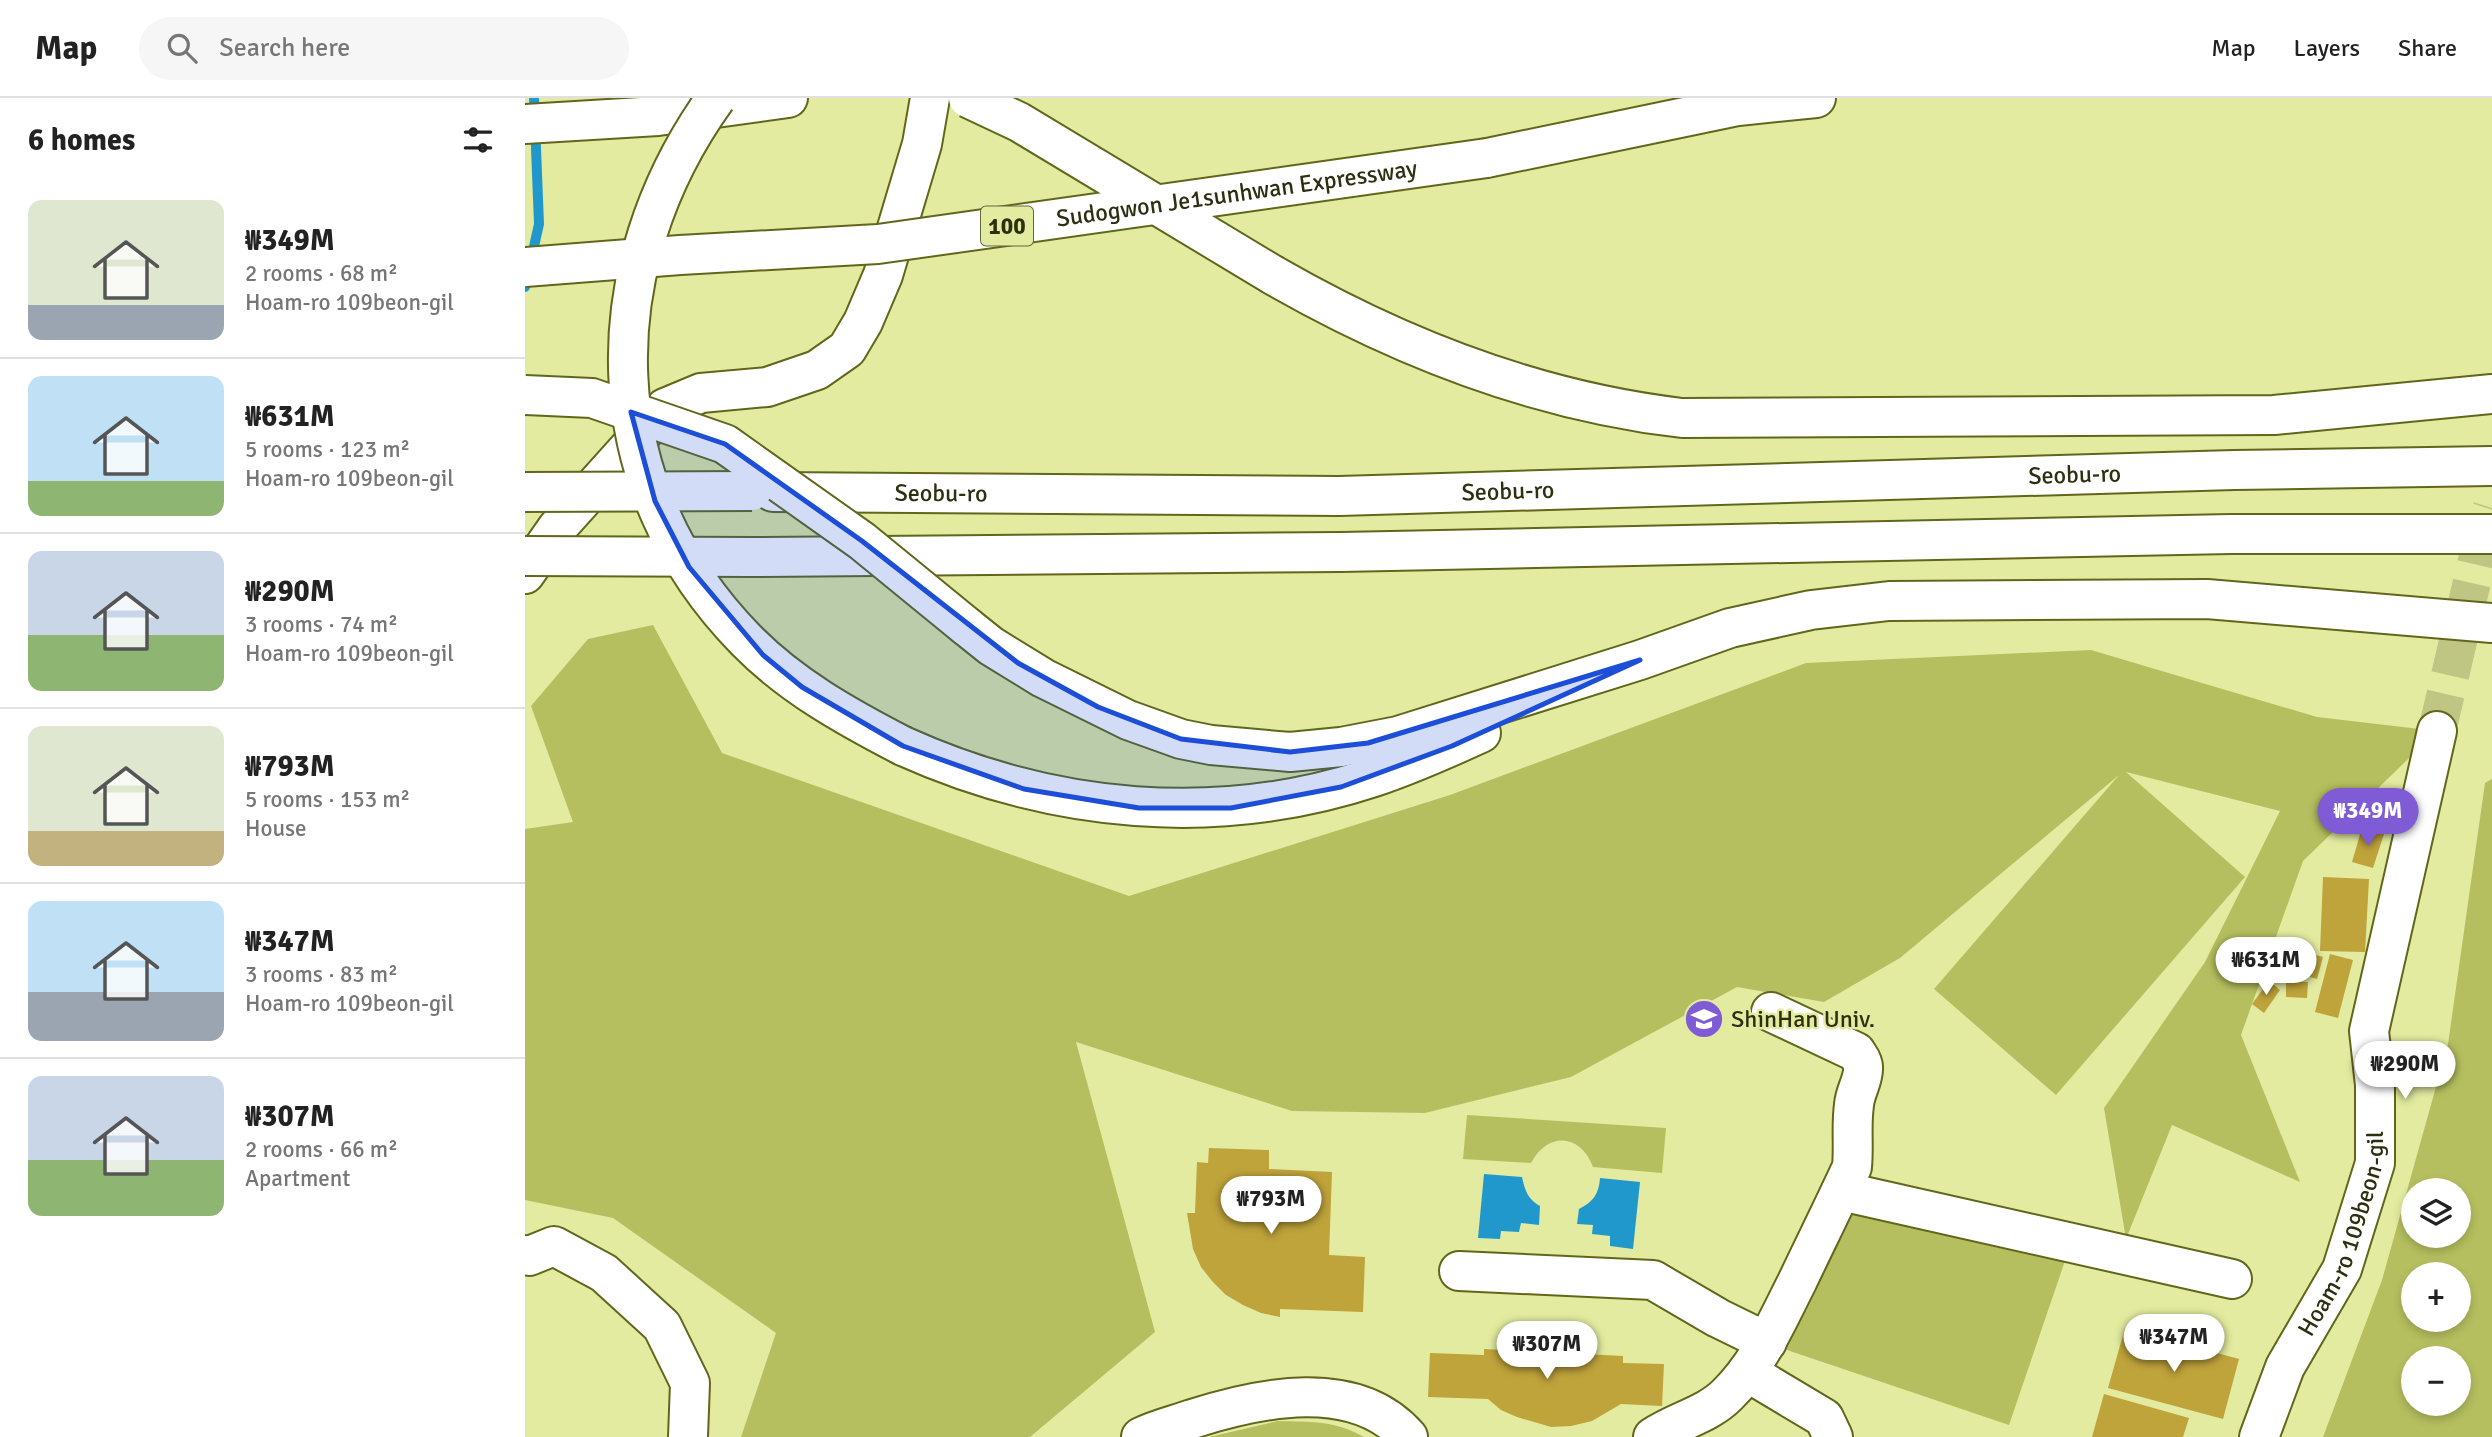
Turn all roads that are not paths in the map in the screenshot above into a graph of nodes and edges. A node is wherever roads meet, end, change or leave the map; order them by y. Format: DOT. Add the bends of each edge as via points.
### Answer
graph roads {
  1 [pos="716,98"];
  2 [pos="788,98"];
  3 [pos="930,98"];
  4 [pos="968,98"];
  5 [pos="1816,98"];
  6 [pos="525,124"];
  7 [pos="525,267"];
  8 [pos="2492,394"];
  9 [pos="525,396"];
  10 [pos="2492,466"];
  11 [pos="525,492"];
  12 [pos="2492,534"];
  13 [pos="525,556"];
  14 [pos="525,574"];
  15 [pos="2492,623"];
  16 [pos="1640,660"];
  17 [pos="2437,731"];
  18 [pos="1771,1012"];
  19 [pos="1841,1191"];
  20 [pos="525,1255"];
  21 [pos="1459,1271"];
  22 [pos="2232,1279"];
  23 [pos="1757,1357"];
  24 [pos="688,1437"];
  25 [pos="1141,1437"];
  26 [pos="1408,1437"];
  27 [pos="1653,1437"];
  28 [pos="1833,1437"];
  29 [pos="2259,1437"];
  1 -- 16 [label="main road, bridge" via="668,181 649,226 635,282 628,330 635,435 666,524 689,567 746,640 820,700 903,746 984,778 1063,798 1150,808 1231,808 1300,797 1374,777"];
  2 -- 6 [label="main road" via="658,116"];
  3 -- 14 [label="main road" via="922,144 883,275 847,349 817,370 767,387 701,393 665,408 557,528"];
  4 -- 8 [label="main road, bridge" via="1019,122 1321,303 1381,333 1544,392 1620,410 1682,418 2274,415"];
  5 -- 7 [label="main road, Sudogwon Je1sunhwan Expressway / 100, bridge" via="1738,106 1487,158 878,244"];
  9 -- 16 [label="main road, bridge" via="592,398 725,444 862,541 965,626 1043,678 1128,720 1181,739 1264,751 1328,749 1398,736"];
  10 -- 11 [label="main road, Seobu-ro, bridge" via="1339,496"];
  12 -- 13 [label="main road, bridge" via="2217,534 1341,552"];
  15 -- 16 [label="main road" via="2207,599 1889,601 1811,610 1730,628"];
  17 -- 29 [label="main road, Hoam-ro 109beon-gil" via="2369,1031 2375,1085 2375,1163 2342,1269 2285,1367"];
  18 -- 19 [label="main road" via="1856,1052 1863,1063 1854,1100 1852,1167"];
  19 -- 22 [label="main road"];
  19 -- 23 [label="main road"];
  20 -- 24 [label="main road" via="554,1246 604,1273 662,1326 690,1383"];
  21 -- 23 [label="main road" via="1653,1280 1718,1318"];
  23 -- 27 [label="main road" via="1727,1396"];
  23 -- 28 [label="main road" via="1824,1418"];
  25 -- 26 [label="main road" via="1218,1411 1285,1398 1331,1398 1363,1406"];
}
